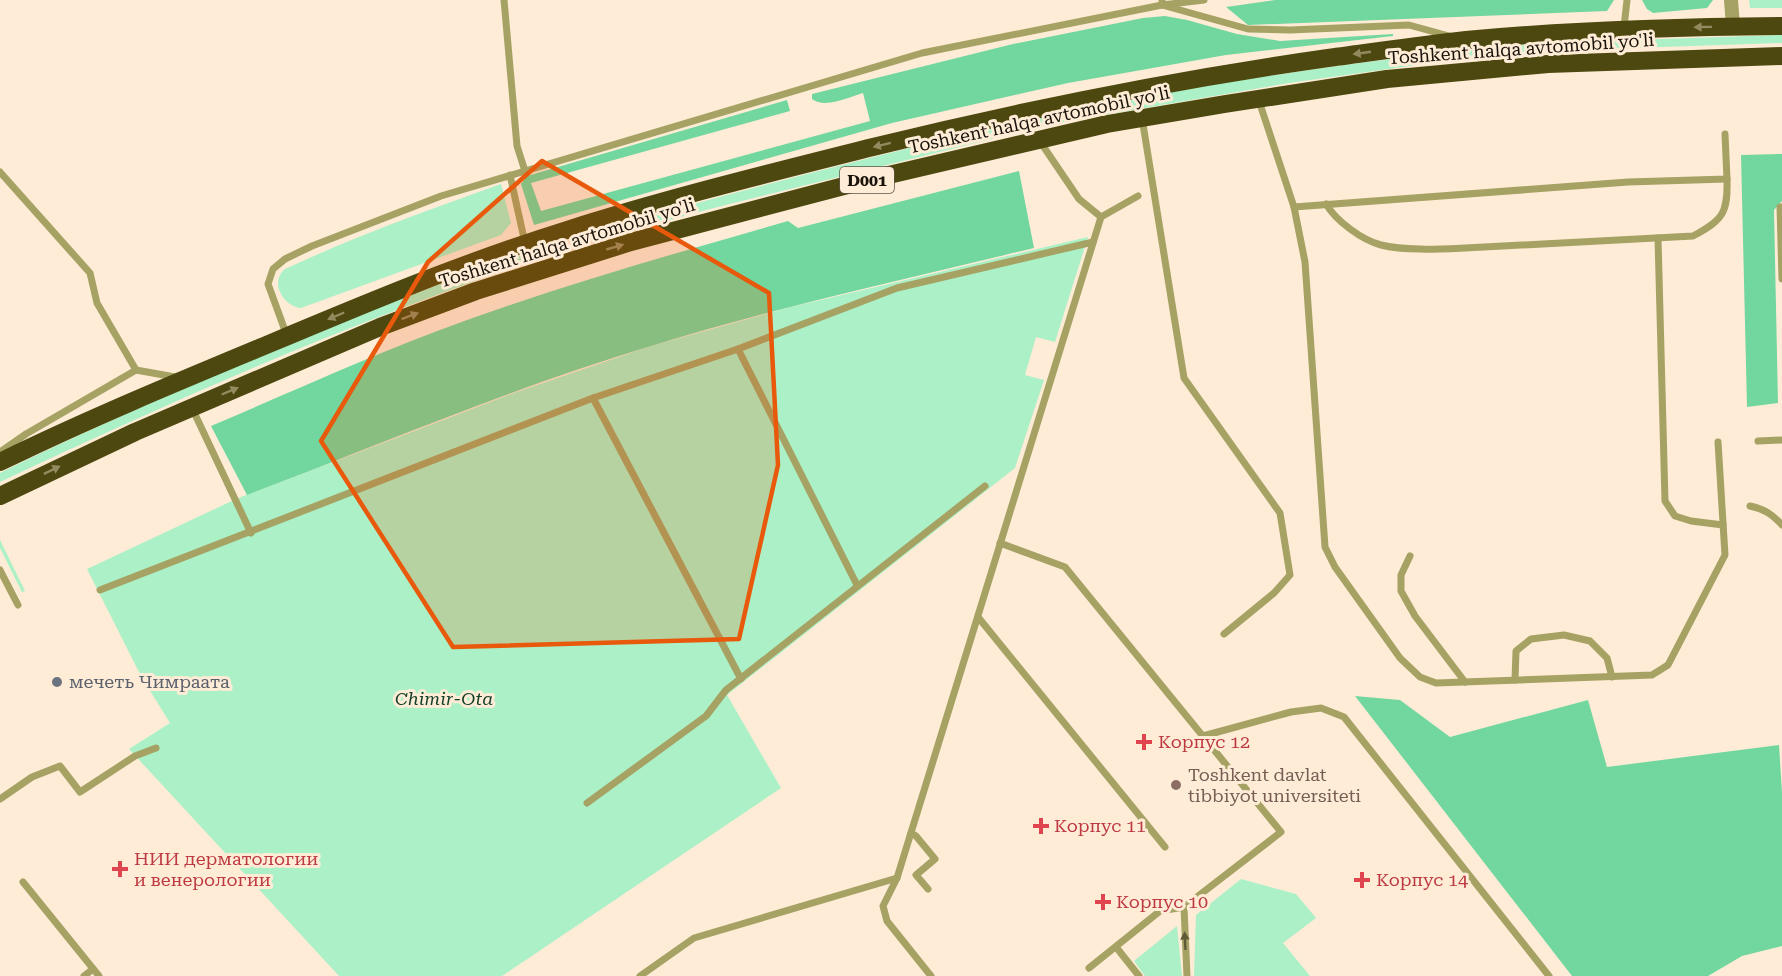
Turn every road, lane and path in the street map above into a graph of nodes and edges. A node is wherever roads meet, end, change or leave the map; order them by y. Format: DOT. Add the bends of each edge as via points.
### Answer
graph roads {
  1 [pos="504,0"];
  2 [pos="1204,0"];
  3 [pos="1627,0"];
  4 [pos="1731,0"];
  5 [pos="1162,3"];
  6 [pos="1733,26"];
  7 [pos="1782,26"];
  8 [pos="1624,28"];
  9 [pos="1547,33"];
  10 [pos="1463,40"];
  11 [pos="1782,56"];
  12 [pos="1548,64"];
  13 [pos="1259,98"];
  14 [pos="1142,118"];
  15 [pos="1725,134"];
  16 [pos="1038,140"];
  17 [pos="525,171"];
  18 [pos="0,172"];
  19 [pos="510,175"];
  20 [pos="1726,179"];
  21 [pos="1138,196"];
  22 [pos="1326,204"];
  23 [pos="1294,207"];
  24 [pos="1782,207"];
  25 [pos="1101,217"];
  26 [pos="565,230"];
  27 [pos="1658,238"];
  28 [pos="1093,242"];
  29 [pos="525,243"];
  30 [pos="573,259"];
  31 [pos="1782,279"];
  32 [pos="287,336"];
  33 [pos="738,348"];
  34 [pos="136,370"];
  35 [pos="184,379"];
  36 [pos="593,398"];
  37 [pos="192,407"];
  38 [pos="1782,440"];
  39 [pos="1758,441"];
  40 [pos="1718,442"];
  41 [pos="0,452"];
  42 [pos="0,462"];
  43 [pos="985,486"];
  44 [pos="0,496"];
  45 [pos="1750,506"];
  46 [pos="1723,525"];
  47 [pos="1782,525"];
  48 [pos="251,533"];
  49 [pos="1000,543"];
  50 [pos="1410,556"];
  51 [pos="0,570"];
  52 [pos="857,585"];
  53 [pos="100,590"];
  54 [pos="18,605"];
  55 [pos="978,617"];
  56 [pos="1224,634"];
  57 [pos="1612,677"];
  58 [pos="741,679"];
  59 [pos="1515,680"];
  60 [pos="1465,682"];
  61 [pos="1203,736"];
  62 [pos="156,748"];
  63 [pos="0,799"];
  64 [pos="587,802"];
  65 [pos="911,833"];
  66 [pos="1165,847"];
  67 [pos="897,878"];
  68 [pos="23,882"];
  69 [pos="928,889"];
  70 [pos="1184,907"];
  71 [pos="1116,947"];
  72 [pos="1089,968"];
  73 [pos="93,969"];
  74 [pos="643,975"];
  75 [pos="84,976"];
  76 [pos="99,976"];
  77 [pos="931,976"];
  78 [pos="1139,976"];
  79 [pos="1187,976"];
  80 [pos="1549,976"];
  1 -- 17 [label="lane" via="517,147"];
  2 -- 5 [label="lane"];
  3 -- 8 [label="lane"];
  4 -- 6 [label="street"];
  5 -- 10 [label="lane" via="1248,29 1409,25"];
  5 -- 17 [label="lane" via="922,53"];
  6 -- 7 [label="highway, Toshkent halqa avtomobil yo'li / D001"];
  6 -- 8 [label="highway, Toshkent halqa avtomobil yo'li / D001, one-way"];
  8 -- 9 [label="highway, Toshkent halqa avtomobil yo'li / D001"];
  9 -- 10 [label="highway, Toshkent halqa avtomobil yo'li / D001"];
  9 -- 12 [label="highway"];
  10 -- 26 [label="highway, Toshkent halqa avtomobil yo'li / D001, one-way" via="1223,74 1032,109 720,185"];
  11 -- 12 [label="highway, Toshkent halqa avtomobil yo'li / D001"];
  12 -- 13 [label="highway, Toshkent halqa avtomobil yo'li / D001" via="1427,74"];
  13 -- 14 [label="highway, Toshkent halqa avtomobil yo'li / D001"];
  13 -- 23 [label="lane"];
  14 -- 16 [label="highway, Toshkent halqa avtomobil yo'li / D001"];
  14 -- 56 [label="lane" via="1184,378 1280,513 1290,574 1274,593"];
  15 -- 20 [label="lane"];
  16 -- 25 [label="lane" via="1078,199"];
  30 -- 16 [label="highway, Toshkent halqa avtomobil yo'li / D001, one-way" via="747,210"];
  17 -- 19 [label="lane"];
  18 -- 34 [label="lane" via="90,273 97,303"];
  19 -- 29 [label="lane"];
  19 -- 32 [label="lane" via="441,196 312,246 278,264 268,284"];
  20 -- 22 [label="lane" via="1628,182"];
  20 -- 27 [label="lane" via="1727,204 1709,227 1693,236"];
  21 -- 25 [label="lane"];
  22 -- 23 [label="lane"];
  22 -- 27 [label="lane" via="1344,226 1380,245 1432,249"];
  23 -- 60 [label="lane" via="1305,262 1325,547 1400,658 1420,677 1436,683"];
  24 -- 31 [label="lane"];
  25 -- 28 [label="lane"];
  26 -- 29 [label="highway, Toshkent halqa avtomobil yo'li / D001"];
  26 -- 30 [label="highway"];
  27 -- 46 [label="lane" via="1665,501 1675,516"];
  28 -- 33 [label="lane" via="897,288"];
  28 -- 49 [label="lane"];
  29 -- 32 [label="highway, Toshkent halqa avtomobil yo'li / D001, one-way"];
  37 -- 30 [label="highway, Toshkent halqa avtomobil yo'li / D001, one-way" via="391,323"];
  32 -- 35 [label="highway, Toshkent halqa avtomobil yo'li / D001"];
  33 -- 36 [label="lane"];
  33 -- 52 [label="lane"];
  34 -- 35 [label="lane"];
  34 -- 41 [label="lane"];
  35 -- 42 [label="highway, Toshkent halqa avtomobil yo'li / D001"];
  36 -- 48 [label="lane"];
  36 -- 58 [label="lane"];
  44 -- 37 [label="highway, Toshkent halqa avtomobil yo'li / D001, one-way"];
  37 -- 48 [label="lane"];
  38 -- 39 [label="lane"];
  40 -- 46 [label="lane"];
  43 -- 52 [label="lane"];
  45 -- 47 [label="lane" via="1764,509"];
  46 -- 57 [label="lane" via="1725,555 1668,665 1653,675"];
  48 -- 53 [label="lane"];
  49 -- 55 [label="lane"];
  49 -- 61 [label="lane" via="1065,567"];
  50 -- 60 [label="lane" via="1401,575 1401,591"];
  51 -- 54 [label="lane"];
  52 -- 58 [label="lane"];
  55 -- 65 [label="lane"];
  55 -- 66 [label="lane"];
  57 -- 59 [label="lane"];
  57 -- 59 [label="lane" via="1602,651 1590,641 1564,635 1531,639 1516,651"];
  58 -- 64 [label="lane" via="726,690 706,716"];
  59 -- 60 [label="lane"];
  61 -- 70 [label="lane" via="1281,832"];
  61 -- 80 [label="lane" via="1291,712 1321,708 1344,717"];
  62 -- 63 [label="lane" via="135,756 80,792 60,766 32,777"];
  65 -- 67 [label="lane"];
  65 -- 69 [label="lane" via="935,859 916,875"];
  67 -- 74 [label="lane" via="694,938"];
  67 -- 77 [label="lane" via="883,906 887,921"];
  68 -- 73 [label="lane"];
  70 -- 71 [label="lane" via="1160,911"];
  79 -- 70 [label="lane, one-way"];
  71 -- 72 [label="lane"];
  71 -- 78 [label="lane"];
  73 -- 75 [label="lane"];
  73 -- 76 [label="lane"];
}
